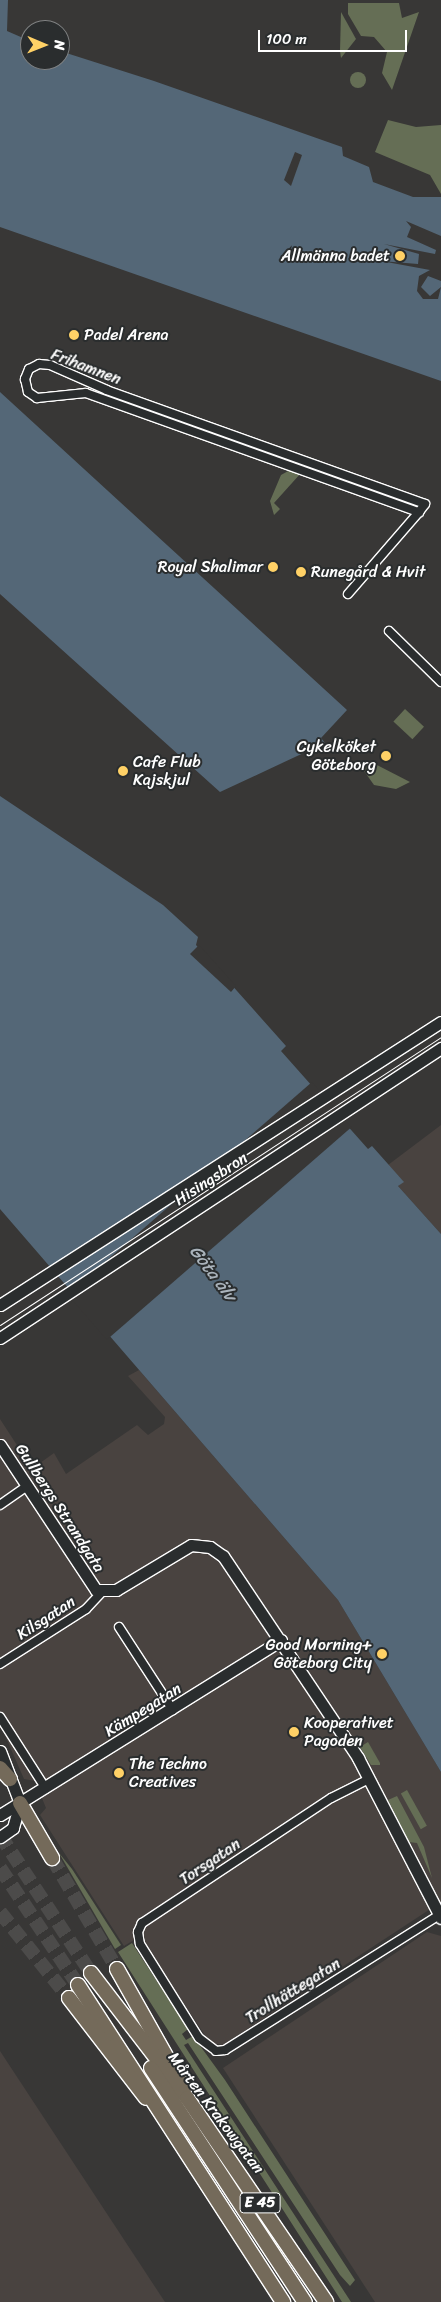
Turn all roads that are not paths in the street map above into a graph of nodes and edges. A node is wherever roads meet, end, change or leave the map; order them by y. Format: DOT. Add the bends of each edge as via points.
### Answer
graph roads {
  1 [pos="419,512"];
  2 [pos="348,594"];
  3 [pos="389,631"];
  4 [pos="441,682"];
  5 [pos="441,1022"];
  6 [pos="441,1048"];
  7 [pos="0,1305"];
  8 [pos="0,1338"];
  9 [pos="0,1446"];
  10 [pos="26,1487"];
  11 [pos="0,1505"];
  12 [pos="102,1592"];
  13 [pos="119,1627"];
  14 [pos="281,1640"];
  15 [pos="0,1664"];
  16 [pos="173,1710"];
  17 [pos="0,1717"];
  18 [pos="0,1751"];
  19 [pos="0,1768"];
  20 [pos="10,1779"];
  21 [pos="369,1780"];
  22 [pos="46,1789"];
  23 [pos="20,1803"];
  24 [pos="0,1815"];
  25 [pos="0,1837"];
  26 [pos="52,1858"];
  27 [pos="440,1917"];
  28 [pos="117,1969"];
  29 [pos="91,1972"];
  30 [pos="78,1985"];
  31 [pos="69,1998"];
  32 [pos="176,2000"];
  33 [pos="128,2026"];
  34 [pos="191,2105"];
  35 [pos="170,2122"];
  36 [pos="283,2302"];
  37 [pos="305,2302"];
  38 [pos="326,2302"];
  1 -- 1 [label="street, Frihamnen" via="424,504 407,497 107,390 50,365 39,364 30,369 25,379 28,392 37,398 86,393"];
  1 -- 2 [label="street"];
  3 -- 4 [label="street"];
  5 -- 7 [label="street, Hisingsbron"];
  6 -- 8 [label="street, Hisingsbron"];
  9 -- 10 [label="street, Gullbergs Strandgata"];
  10 -- 11 [label="street"];
  10 -- 12 [label="street, Gullbergs Strandgata" via="91,1586"];
  12 -- 14 [label="street, Gullbergs Strandgata" via="125,1585 178,1550 203,1545 223,1556"];
  12 -- 15 [label="street, Kilsgatan" via="86,1609"];
  13 -- 16 [label="street"];
  14 -- 16 [label="street, Kämpegatan"];
  14 -- 21 [label="street, Gullbergs Strandgata"];
  16 -- 22 [label="street, Kämpegatan"];
  17 -- 22 [label="street"];
  18 -- 20 [label="street"];
  19 -- 20 [label="highway"];
  20 -- 23 [label="street"];
  21 -- 27 [label="street, Gullbergs Strandgata"];
  21 -- 32 [label="street, Torsgatan" via="331,1798 142,1923 138,1932 140,1944"];
  22 -- 23 [label="street, Kämpegatan"];
  23 -- 24 [label="street, Kämpegatan"];
  23 -- 25 [label="street" via="13,1828"];
  23 -- 26 [label="highway"];
  27 -- 32 [label="street, Trollhättegatan" via="225,2050 216,2051 200,2038"];
  28 -- 34 [label="highway" via="170,2056"];
  29 -- 33 [label="highway, Mårten Krakowgatan / E 45"];
  30 -- 35 [label="highway, E 45"];
  31 -- 35 [label="highway" via="128,2080"];
  33 -- 34 [label="highway, Mårten Krakowgatan / E 45"];
  33 -- 37 [label="highway"];
  34 -- 38 [label="highway, Mårten Krakowgatan / E 45"];
  35 -- 36 [label="highway, E 45"];
}
